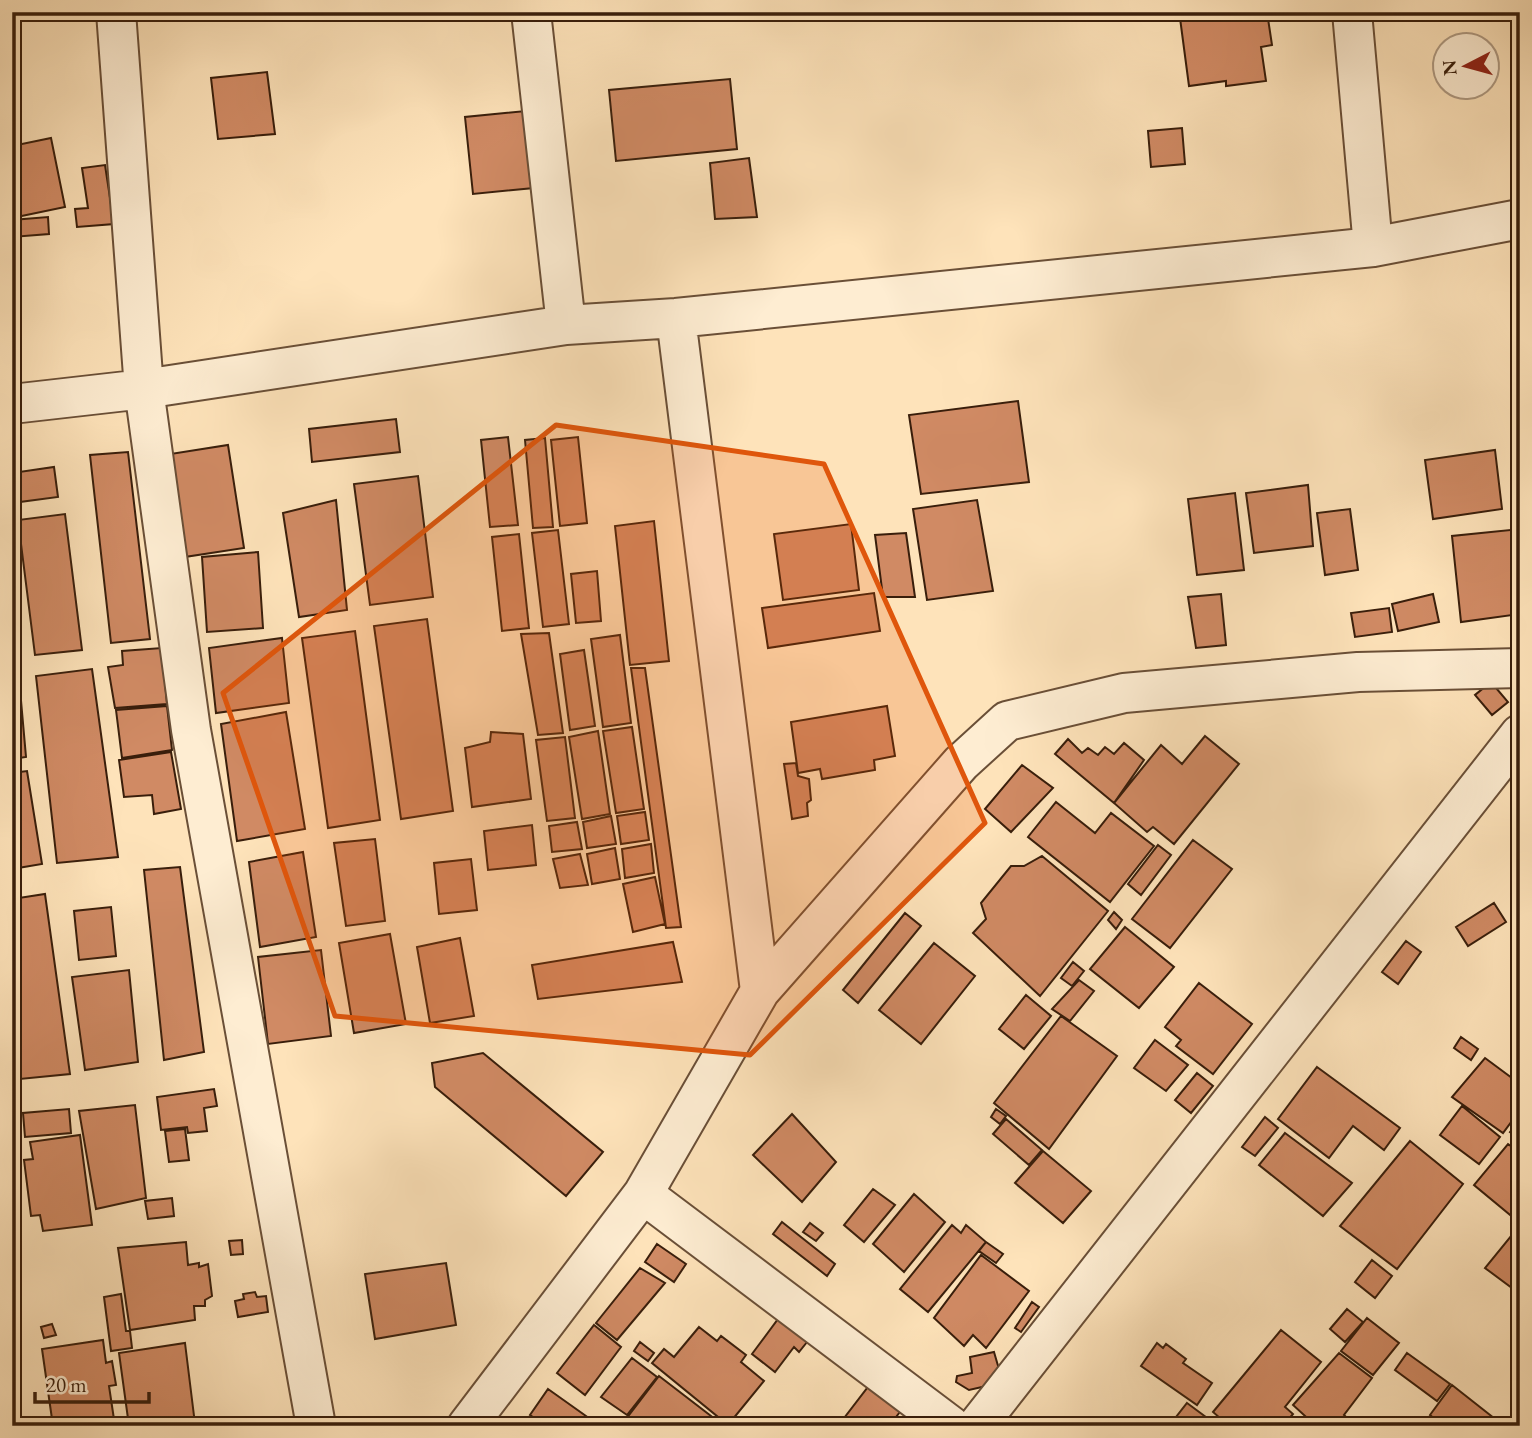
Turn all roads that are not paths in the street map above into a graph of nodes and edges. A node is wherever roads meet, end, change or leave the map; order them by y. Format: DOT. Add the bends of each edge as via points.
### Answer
graph roads {
  1 [pos="116,12"];
  2 [pos="531,12"];
  3 [pos="1352,12"];
  4 [pos="1520,219"];
  5 [pos="1373,247"];
  6 [pos="676,318"];
  7 [pos="566,325"];
  8 [pos="144,389"];
  9 [pos="12,404"];
  10 [pos="1520,668"];
  11 [pos="1520,734"];
  12 [pos="760,991"];
  13 [pos="643,1194"];
  14 [pos="316,1426"];
  15 [pos="467,1426"];
  16 [pos="951,1426"];
  17 [pos="977,1426"];
  1 -- 8 [label="street"];
  2 -- 7 [label="street"];
  3 -- 5 [label="street"];
  4 -- 5 [label="street"];
  5 -- 6 [label="street"];
  6 -- 7 [label="street"];
  6 -- 12 [label="street"];
  7 -- 8 [label="street"];
  8 -- 9 [label="street"];
  8 -- 14 [label="street" via="191,730"];
  10 -- 12 [label="street" via="1358,672 1125,693 1007,720 961,763"];
  11 -- 17 [label="street"];
  12 -- 13 [label="street"];
  13 -- 15 [label="street"];
  13 -- 16 [label="street"];
}
